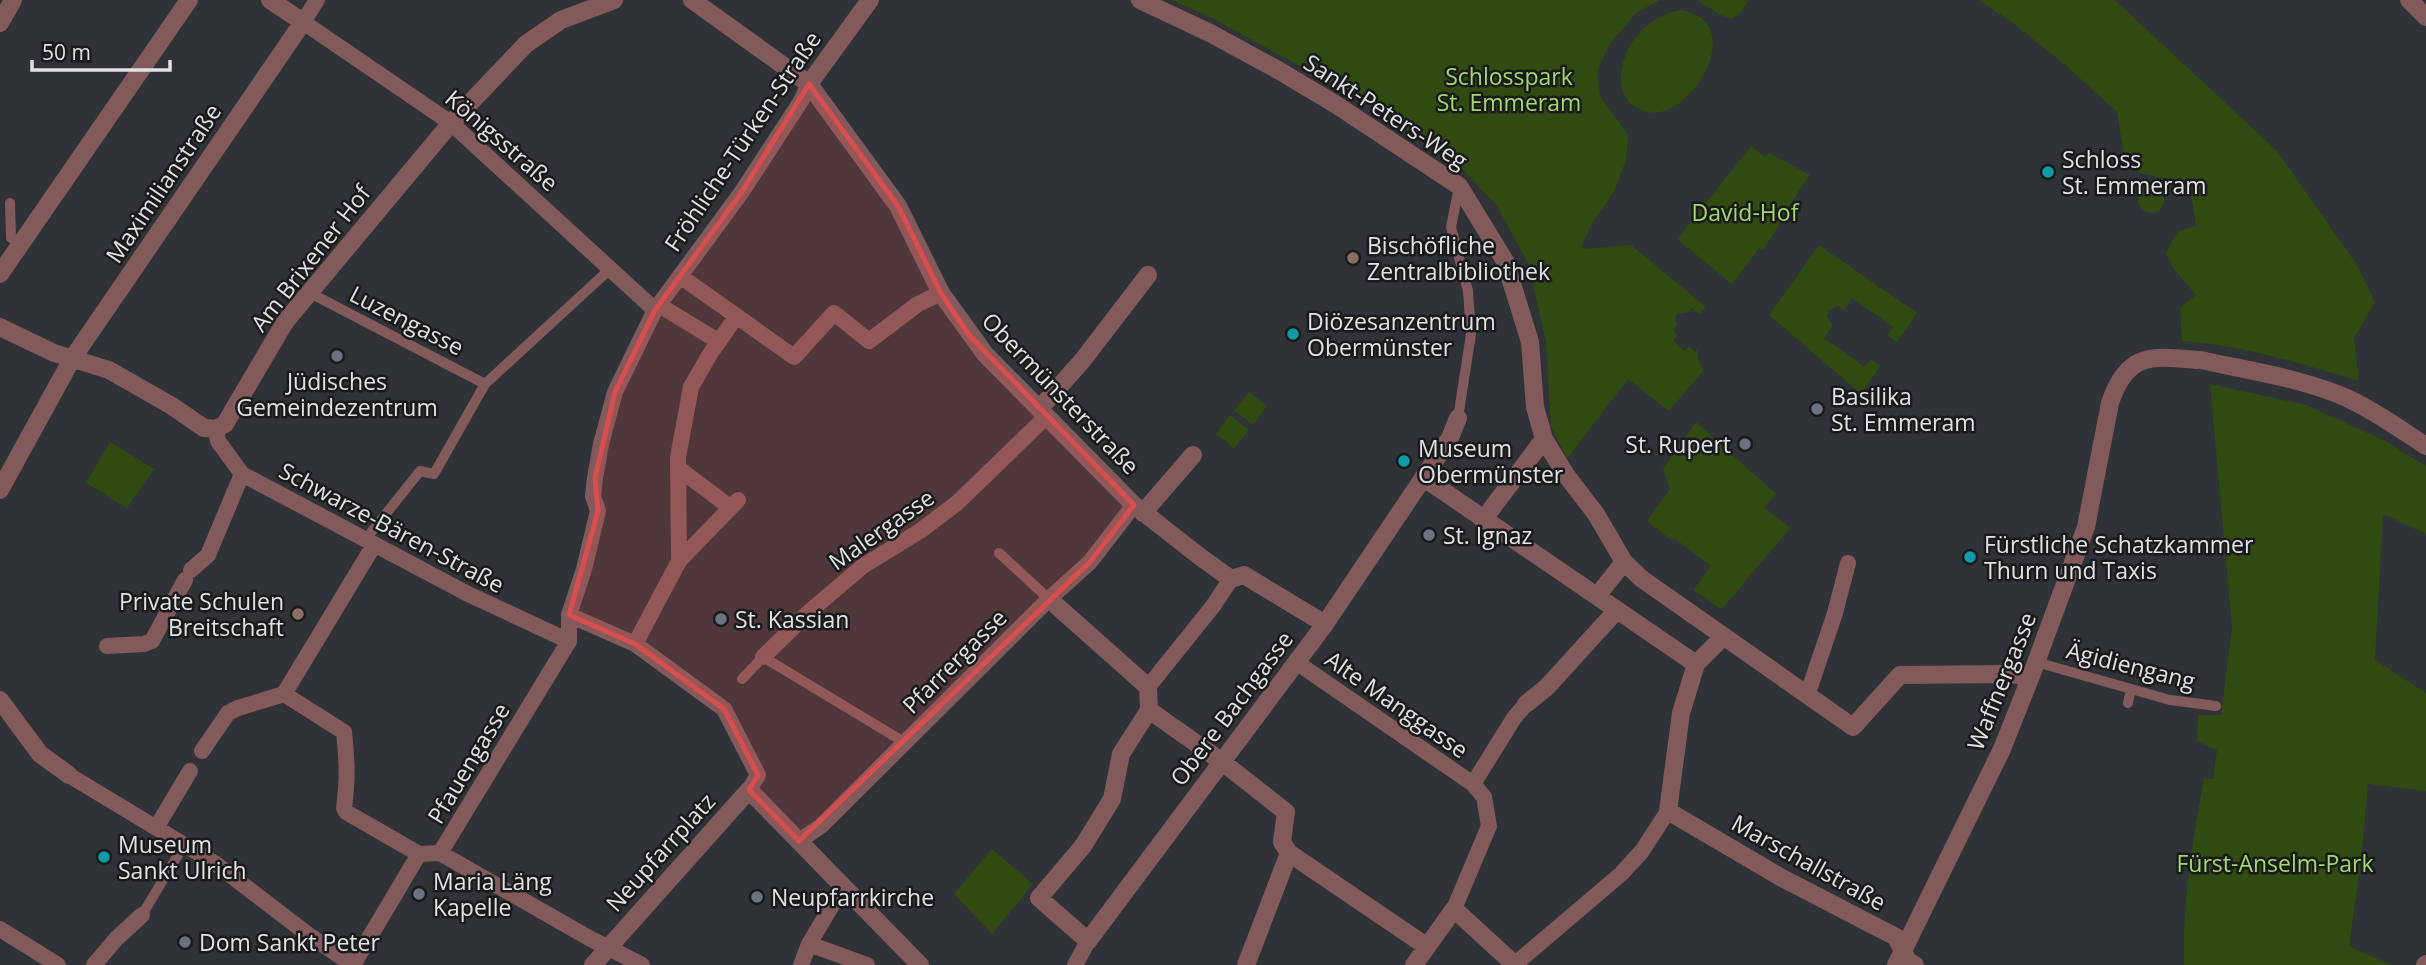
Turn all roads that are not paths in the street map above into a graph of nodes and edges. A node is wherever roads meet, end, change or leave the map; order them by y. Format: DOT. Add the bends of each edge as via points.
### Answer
graph roads {
  1 [pos="13,0"];
  2 [pos="189,0"];
  3 [pos="270,0"];
  4 [pos="317,0"];
  5 [pos="614,0"];
  6 [pos="692,0"];
  7 [pos="870,0"];
  8 [pos="1140,0"];
  9 [pos="2409,0"];
  10 [pos="2426,17"];
  11 [pos="303,22"];
  12 [pos="0,23"];
  13 [pos="809,84"];
  14 [pos="451,122"];
  15 [pos="1459,186"];
  16 [pos="10,203"];
  17 [pos="20,243"];
  18 [pos="609,270"];
  19 [pos="0,274"];
  20 [pos="1148,275"];
  21 [pos="680,276"];
  22 [pos="310,293"];
  23 [pos="941,293"];
  24 [pos="657,308"];
  25 [pos="736,317"];
  26 [pos="0,327"];
  27 [pos="718,341"];
  28 [pos="72,359"];
  29 [pos="485,384"];
  30 [pos="1043,412"];
  31 [pos="1458,418"];
  32 [pos="216,429"];
  33 [pos="1544,439"];
  34 [pos="2426,446"];
  35 [pos="1193,455"];
  36 [pos="678,463"];
  37 [pos="242,474"];
  38 [pos="1424,478"];
  39 [pos="0,490"];
  40 [pos="1138,509"];
  41 [pos="1483,520"];
  42 [pos="370,542"];
  43 [pos="999,553"];
  44 [pos="679,561"];
  45 [pos="1624,562"];
  46 [pos="1848,563"];
  47 [pos="1231,579"];
  48 [pos="1597,596"];
  49 [pos="1049,599"];
  50 [pos="1617,610"];
  51 [pos="569,615"];
  52 [pos="1325,624"];
  53 [pos="1724,636"];
  54 [pos="569,641"];
  55 [pos="635,644"];
  56 [pos="107,646"];
  57 [pos="763,657"];
  58 [pos="1296,662"];
  59 [pos="1696,664"];
  60 [pos="2034,669"];
  61 [pos="742,679"];
  62 [pos="1148,687"];
  63 [pos="2131,689"];
  64 [pos="1808,693"];
  65 [pos="284,694"];
  66 [pos="0,700"];
  67 [pos="2128,703"];
  68 [pos="1526,704"];
  69 [pos="2216,706"];
  70 [pos="1149,710"];
  71 [pos="904,742"];
  72 [pos="202,751"];
  73 [pos="1221,761"];
  74 [pos="190,771"];
  75 [pos="70,776"];
  76 [pos="1473,784"];
  77 [pos="748,790"];
  78 [pos="1668,811"];
  79 [pos="161,831"];
  80 [pos="799,841"];
  81 [pos="184,845"];
  82 [pos="440,853"];
  83 [pos="1289,853"];
  84 [pos="419,854"];
  85 [pos="843,887"];
  86 [pos="1454,909"];
  87 [pos="142,915"];
  88 [pos="0,929"];
  89 [pos="1088,942"];
  90 [pos="809,944"];
  91 [pos="1426,946"];
  92 [pos="600,957"];
  93 [pos="1899,958"];
  94 [pos="58,965"];
  95 [pos="94,965"];
  96 [pos="353,965"];
  97 [pos="642,965"];
  98 [pos="801,965"];
  99 [pos="867,965"];
  100 [pos="920,965"];
  101 [pos="1075,965"];
  102 [pos="1247,965"];
  103 [pos="1414,965"];
  104 [pos="1515,965"];
  105 [pos="1915,965"];
  1 -- 12 [label="street"];
  2 -- 17 [label="street"];
  3 -- 11 [label="street, Königsstraße"];
  4 -- 11 [label="street, Maximilianstraße"];
  5 -- 14 [label="street, Am Brixener Hof" via="561,20 526,44"];
  6 -- 13 [label="street, Obermünsterstraße"];
  7 -- 13 [label="street, Fröhliche-Türken-Straße"];
  8 -- 15 [label="street, Sankt-Peters-Weg" via="1278,70"];
  9 -- 10 [label="street"];
  11 -- 14 [label="street, Königsstraße"];
  11 -- 28 [label="street, Maximilianstraße"];
  13 -- 21 [label="street, Fröhliche-Türken-Straße" via="741,193"];
  13 -- 23 [label="street, Obermünsterstraße" via="898,206"];
  14 -- 18 [label="street, Königsstraße"];
  14 -- 22 [label="street, Am Brixener Hof"];
  15 -- 31 [label="lane" via="1451,227 1468,291 1471,334"];
  15 -- 33 [label="street, Sankt-Peters-Weg" via="1505,261 1530,342 1535,407"];
  16 -- 17 [label="lane" via="12,238"];
  17 -- 19 [label="street"];
  18 -- 24 [label="street, Königsstraße"];
  18 -- 29 [label="lane"];
  20 -- 30 [label="street"];
  21 -- 24 [label="street, Fröhliche-Türken-Straße"];
  21 -- 25 [label="street"];
  22 -- 29 [label="lane, Luzengasse"];
  22 -- 32 [label="street, Am Brixener Hof" via="285,322 225,424"];
  23 -- 25 [label="street" via="918,304 869,341 834,313 794,357"];
  23 -- 30 [label="street, Obermünsterstraße" via="985,354"];
  24 -- 27 [label="street, Königsstraße"];
  24 -- 51 [label="street, Fröhliche-Türken-Straße" via="615,392 595,478 593,496 598,511"];
  25 -- 27 [label="street"];
  26 -- 28 [label="street"];
  27 -- 36 [label="street" via="691,387"];
  28 -- 32 [label="street" via="109,370 204,428"];
  28 -- 39 [label="street, Maximilianstraße"];
  29 -- 42 [label="lane" via="434,474 420,471"];
  30 -- 40 [label="street, Obermünsterstraße"];
  30 -- 57 [label="street, Malergasse" via="957,503 863,566"];
  31 -- 38 [label="street, Obere Bachgasse"];
  32 -- 37 [label="street, Schwarze-Bären-Straße" via="218,441"];
  33 -- 41 [label="street"];
  33 -- 45 [label="street, Sankt-Peters-Weg"];
  34 -- 60 [label="street, Waffnergasse" via="2349,399 2299,382 2199,360 2157,356 2138,362 2115,387 2086,527"];
  35 -- 40 [label="street"];
  36 -- 44 [label="street"];
  36 -- 44 [label="street" via="734,504"];
  37 -- 42 [label="street, Schwarze-Bären-Straße"];
  37 -- 56 [label="street" via="208,555 195,564 152,641"];
  38 -- 41 [label="street"];
  38 -- 52 [label="street, Obere Bachgasse"];
  40 -- 47 [label="street, Obermünsterstraße"];
  40 -- 49 [label="street, Pfarrergasse"];
  41 -- 48 [label="street"];
  42 -- 54 [label="street, Schwarze-Bären-Straße"];
  42 -- 65 [label="street"];
  43 -- 49 [label="lane"];
  44 -- 55 [label="street"];
  45 -- 48 [label="street"];
  45 -- 53 [label="street, Sankt-Peters-Weg"];
  46 -- 64 [label="street"];
  47 -- 52 [label="street, Obermünsterstraße" via="1244,575"];
  47 -- 62 [label="street"];
  48 -- 50 [label="street"];
  49 -- 62 [label="street"];
  49 -- 71 [label="street, Pfarrergasse"];
  50 -- 59 [label="street"];
  50 -- 68 [label="street"];
  51 -- 54 [label="street, Fröhliche-Türken-Straße"];
  51 -- 55 [label="street"];
  52 -- 58 [label="street, Obere Bachgasse"];
  53 -- 59 [label="street"];
  53 -- 64 [label="street, Sankt-Peters-Weg"];
  54 -- 82 [label="street, Pfauengasse"];
  55 -- 77 [label="street, Neupfarrplatz" via="724,709 758,775"];
  57 -- 61 [label="lane, Malergasse"];
  57 -- 71 [label="lane"];
  58 -- 73 [label="street, Obere Bachgasse"];
  58 -- 76 [label="street, Alte Manggasse"];
  59 -- 78 [label="street" via="1681,713"];
  60 -- 63 [label="lane, Ägidiengang"];
  60 -- 64 [label="street, Sankt-Peters-Weg" via="1900,675 1853,727"];
  60 -- 93 [label="street, Waffnergasse" via="2002,749"];
  62 -- 70 [label="street"];
  63 -- 67 [label="lane"];
  63 -- 69 [label="lane, Ägidiengang"];
  65 -- 72 [label="street" via="228,713"];
  65 -- 84 [label="street" via="344,732 346,812"];
  66 -- 75 [label="street" via="40,754"];
  68 -- 76 [label="street"];
  70 -- 73 [label="street"];
  70 -- 89 [label="street" via="1121,754 1112,799 1083,846 1039,898"];
  71 -- 80 [label="street, Pfarrergasse" via="820,827"];
  73 -- 83 [label="street" via="1286,812 1282,842"];
  73 -- 89 [label="street, Obere Bachgasse"];
  74 -- 79 [label="street"];
  75 -- 79 [label="street"];
  76 -- 86 [label="street" via="1484,797 1489,827"];
  77 -- 80 [label="street, Neupfarrplatz"];
  77 -- 92 [label="street, Neupfarrplatz"];
  78 -- 93 [label="street, Marschallstraße" via="1896,937"];
  78 -- 104 [label="street" via="1621,874"];
  79 -- 81 [label="street"];
  80 -- 85 [label="street, Neupfarrplatz"];
  81 -- 87 [label="lane"];
  81 -- 96 [label="street" via="216,863"];
  82 -- 84 [label="street, Pfauengasse"];
  82 -- 92 [label="street, Neupfarrplatz" via="589,938"];
  83 -- 91 [label="street"];
  83 -- 102 [label="street"];
  84 -- 96 [label="street"];
  85 -- 90 [label="street"];
  85 -- 100 [label="street, Neupfarrplatz"];
  86 -- 91 [label="street"];
  86 -- 104 [label="street"];
  87 -- 95 [label="street"];
  88 -- 94 [label="street"];
  89 -- 101 [label="street, Obere Bachgasse"];
  90 -- 98 [label="street"];
  90 -- 99 [label="street"];
  91 -- 103 [label="street"];
  92 -- 97 [label="street, Neupfarrplatz"];
  93 -- 105 [label="street, Marschallstraße"];
}
